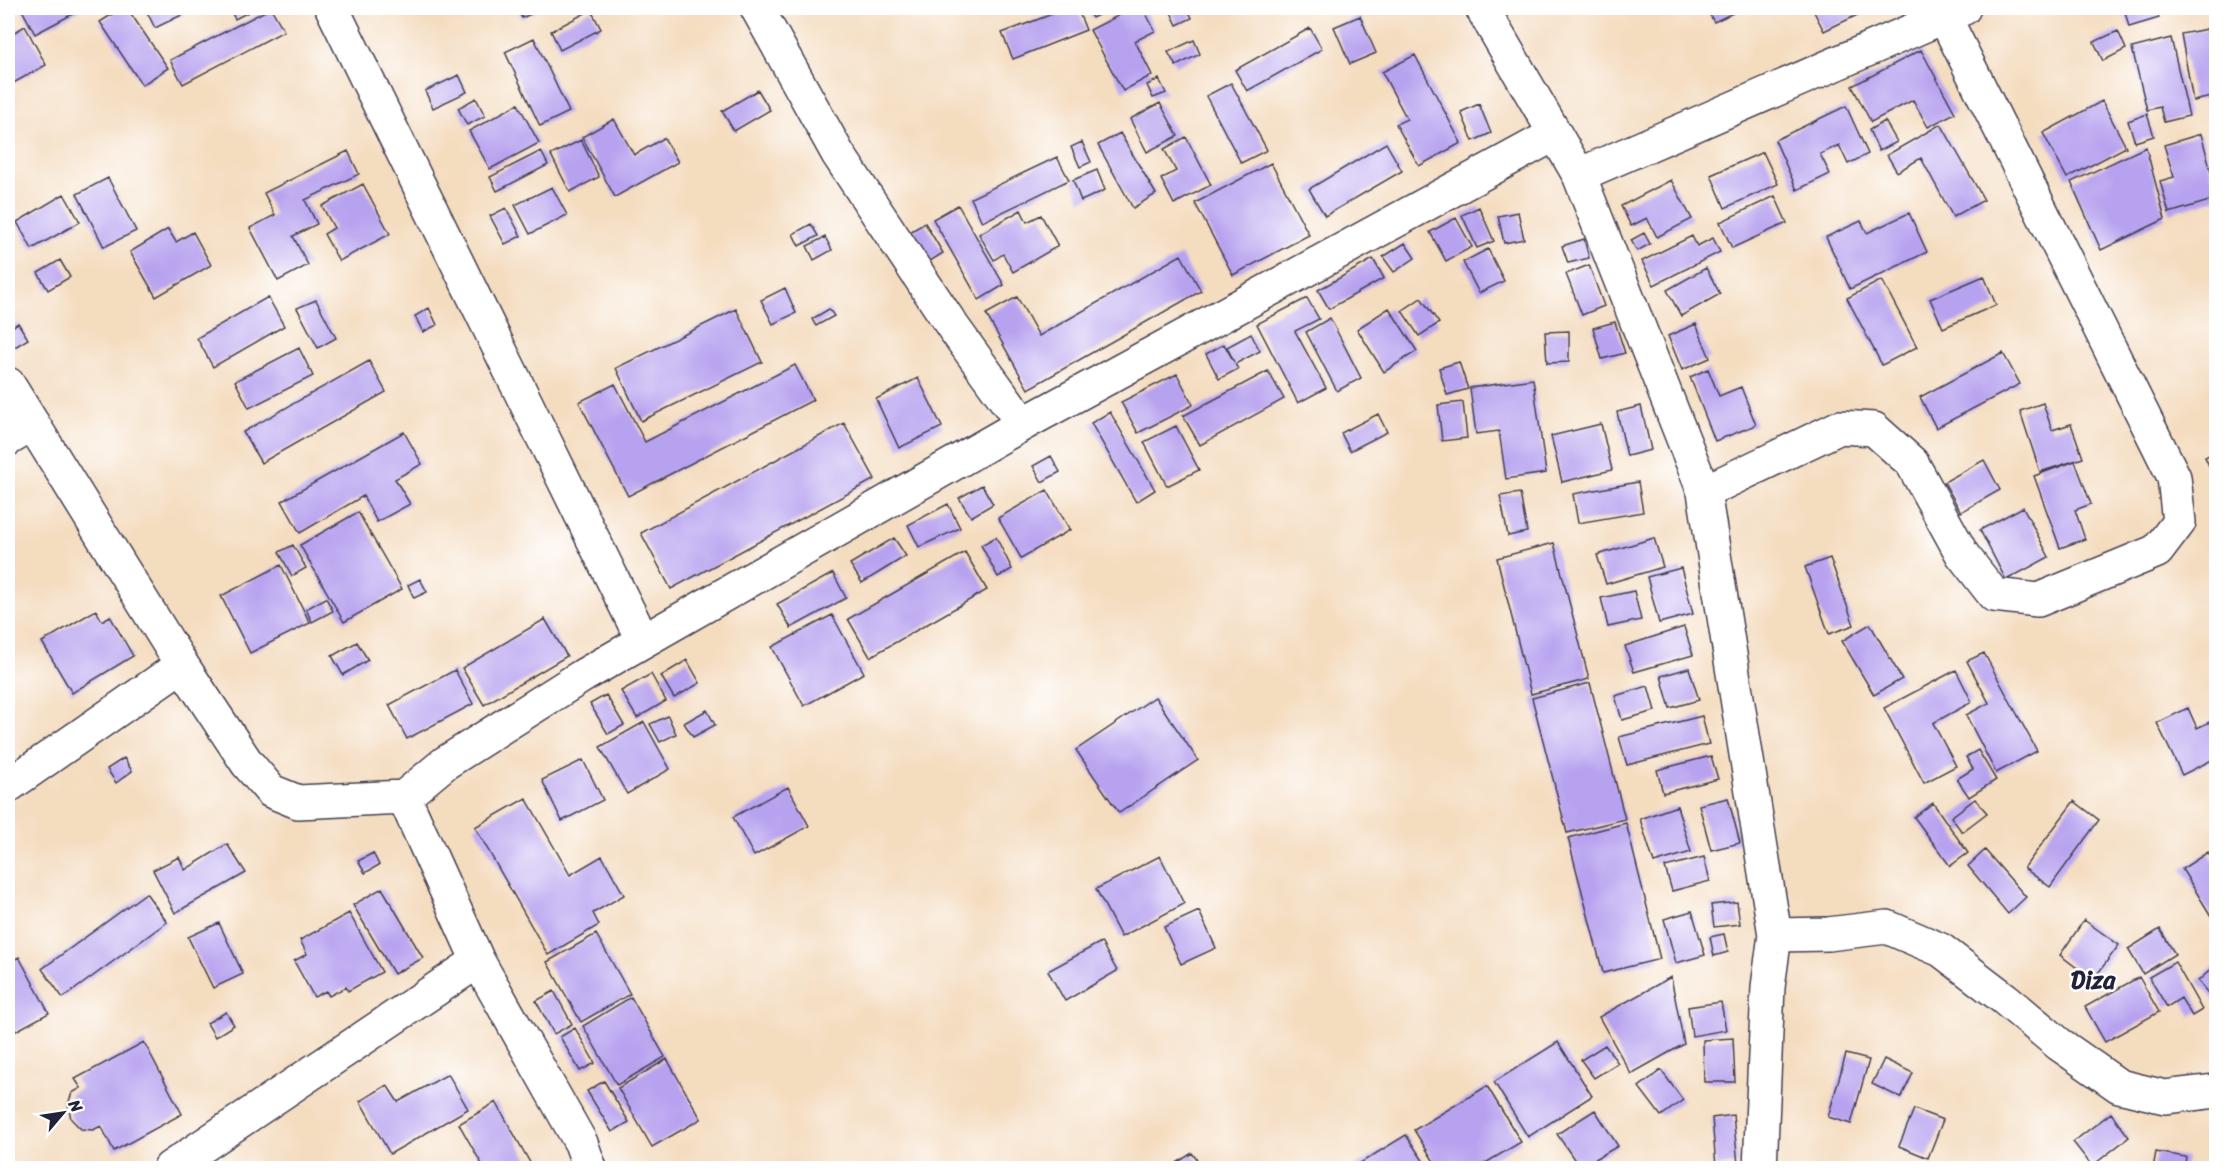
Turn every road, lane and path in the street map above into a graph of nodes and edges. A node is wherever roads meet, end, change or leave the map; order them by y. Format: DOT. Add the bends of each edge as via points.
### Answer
graph roads {
  1 [pos="332,8"];
  2 [pos="757,8"];
  3 [pos="1482,8"];
  4 [pos="1950,11"];
  5 [pos="1555,134"];
  6 [pos="1579,175"];
  7 [pos="8,384"];
  8 [pos="1023,424"];
  9 [pos="20,431"];
  10 [pos="1704,492"];
  11 [pos="644,641"];
  12 [pos="182,665"];
  13 [pos="8,786"];
  14 [pos="404,797"];
  15 [pos="1775,935"];
  16 [pos="478,961"];
  17 [pos="2217,1091"];
  18 [pos="170,1168"];
  19 [pos="590,1168"];
  20 [pos="1760,1168"];
  1 -- 11 [label="street"];
  2 -- 8 [label="street" via="838,154"];
  3 -- 5 [label="street"];
  4 -- 6 [label="street"];
  4 -- 10 [label="street" via="2174,477 2179,522 2157,550 2038,600 1994,595 1962,554 1912,463 1874,429 1839,427"];
  5 -- 6 [label="street"];
  5 -- 8 [label="street"];
  6 -- 10 [label="street"];
  7 -- 9 [label="street"];
  8 -- 11 [label="street"];
  9 -- 12 [label="street"];
  10 -- 15 [label="street"];
  11 -- 14 [label="street" via="445,763"];
  12 -- 13 [label="street"];
  12 -- 14 [label="street" via="247,763 271,791 298,802"];
  14 -- 16 [label="street"];
  15 -- 17 [label="street" via="1887,927 1941,950 2120,1086 2165,1097"];
  15 -- 20 [label="street" via="1768,987"];
  16 -- 18 [label="street"];
  16 -- 19 [label="street" via="581,1143"];
}
